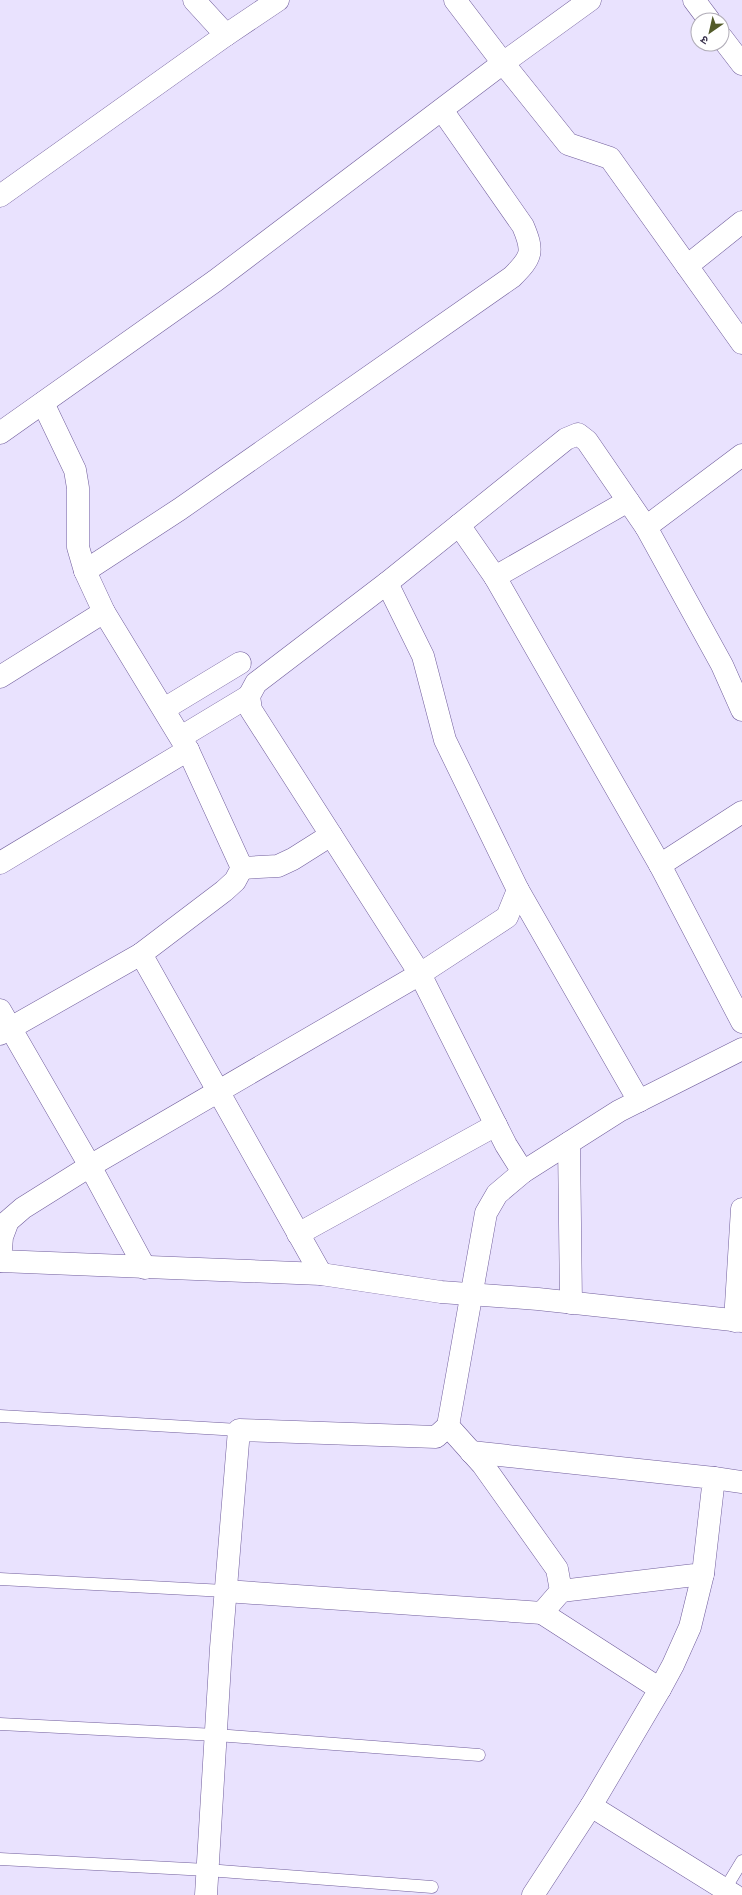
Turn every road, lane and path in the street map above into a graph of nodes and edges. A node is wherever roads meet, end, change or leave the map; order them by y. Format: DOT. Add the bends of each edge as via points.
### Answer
graph roads {
  1 [pos="194,0"];
  2 [pos="278,0"];
  3 [pos="455,0"];
  4 [pos="590,0"];
  5 [pos="694,0"];
  6 [pos="703,12"];
  7 [pos="226,35"];
  8 [pos="730,48"];
  9 [pos="503,63"];
  10 [pos="742,64"];
  11 [pos="442,110"];
  12 [pos="0,196"];
  13 [pos="742,222"];
  14 [pos="687,266"];
  15 [pos="742,343"];
  16 [pos="43,402"];
  17 [pos="0,433"];
  18 [pos="742,455"];
  19 [pos="628,501"];
  20 [pos="460,525"];
  21 [pos="646,527"];
  22 [pos="85,571"];
  23 [pos="495,577"];
  24 [pos="387,583"];
  25 [pos="104,612"];
  26 [pos="240,663"];
  27 [pos="0,677"];
  28 [pos="249,696"];
  29 [pos="164,709"];
  30 [pos="742,710"];
  31 [pos="184,744"];
  32 [pos="742,812"];
  33 [pos="331,835"];
  34 [pos="0,863"];
  35 [pos="660,865"];
  36 [pos="242,868"];
  37 [pos="518,890"];
  38 [pos="140,954"];
  39 [pos="420,974"];
  40 [pos="742,1022"];
  41 [pos="3,1024"];
  42 [pos="742,1048"];
  43 [pos="219,1091"];
  44 [pos="639,1101"];
  45 [pos="496,1124"];
  46 [pos="569,1143"];
  47 [pos="90,1166"];
  48 [pos="523,1172"];
  49 [pos="742,1209"];
  50 [pos="298,1234"];
  51 [pos="0,1261"];
  52 [pos="145,1268"];
  53 [pos="321,1274"];
  54 [pos="472,1294"];
  55 [pos="571,1303"];
  56 [pos="738,1321"];
  57 [pos="0,1416"];
  58 [pos="448,1426"];
  59 [pos="239,1430"];
  60 [pos="471,1452"];
  61 [pos="714,1478"];
  62 [pos="742,1482"];
  63 [pos="703,1574"];
  64 [pos="0,1579"];
  65 [pos="560,1591"];
  66 [pos="225,1592"];
  67 [pos="542,1612"];
  68 [pos="660,1689"];
  69 [pos="0,1724"];
  70 [pos="216,1736"];
  71 [pos="479,1755"];
  72 [pos="591,1806"];
  73 [pos="0,1859"];
  74 [pos="742,1861"];
  75 [pos="208,1870"];
  76 [pos="432,1887"];
  77 [pos="727,1893"];
  78 [pos="206,1895"];
  79 [pos="534,1895"];
  1 -- 7 [label="street"];
  2 -- 7 [label="street"];
  3 -- 9 [label="street"];
  4 -- 9 [label="street"];
  5 -- 6 [label="street"];
  7 -- 12 [label="street"];
  8 -- 10 [label="street"];
  9 -- 11 [label="street"];
  9 -- 14 [label="street" via="568,144 610,158"];
  11 -- 16 [label="street" via="215,282"];
  11 -- 22 [label="street" via="524,226 531,244 527,262 512,277 226,478"];
  13 -- 14 [label="street"];
  14 -- 15 [label="street"];
  16 -- 17 [label="street"];
  16 -- 22 [label="street" via="75,470 78,488 78,547"];
  18 -- 21 [label="street"];
  19 -- 20 [label="street" via="587,441 578,434 566,439"];
  19 -- 21 [label="street"];
  19 -- 23 [label="street"];
  20 -- 23 [label="street"];
  20 -- 24 [label="street"];
  21 -- 30 [label="street" via="722,665"];
  22 -- 25 [label="street"];
  23 -- 35 [label="street"];
  24 -- 28 [label="street" via="256,683"];
  24 -- 37 [label="street" via="423,656 445,740"];
  25 -- 27 [label="street"];
  25 -- 29 [label="street"];
  26 -- 29 [label="street"];
  28 -- 31 [label="street"];
  28 -- 33 [label="street" via="251,710"];
  29 -- 31 [label="street"];
  31 -- 34 [label="street"];
  31 -- 36 [label="street"];
  32 -- 35 [label="street"];
  33 -- 36 [label="street" via="278,866"];
  33 -- 39 [label="street"];
  35 -- 40 [label="street"];
  36 -- 38 [label="street" via="236,881"];
  37 -- 39 [label="street" via="507,917"];
  37 -- 44 [label="street"];
  38 -- 41 [label="street"];
  38 -- 43 [label="street"];
  39 -- 43 [label="street"];
  39 -- 45 [label="street"];
  41 -- 47 [label="street"];
  42 -- 44 [label="street"];
  43 -- 47 [label="street"];
  43 -- 50 [label="street"];
  44 -- 46 [label="street"];
  45 -- 48 [label="street"];
  45 -- 50 [label="street"];
  46 -- 48 [label="street"];
  46 -- 55 [label="street"];
  47 -- 51 [label="street" via="23,1208 8,1221 2,1237"];
  47 -- 52 [label="street"];
  48 -- 54 [label="street" via="497,1194 486,1214"];
  49 -- 56 [label="street"];
  50 -- 53 [label="street"];
  51 -- 52 [label="street"];
  52 -- 53 [label="street"];
  53 -- 54 [label="street" via="441,1292"];
  54 -- 55 [label="street"];
  54 -- 58 [label="street"];
  55 -- 56 [label="street"];
  57 -- 59 [label="lane"];
  58 -- 59 [label="street" via="436,1437"];
  58 -- 60 [label="street"];
  59 -- 66 [label="street"];
  60 -- 61 [label="street"];
  60 -- 65 [label="street" via="557,1569"];
  61 -- 62 [label="street"];
  61 -- 63 [label="street"];
  63 -- 65 [label="street"];
  63 -- 68 [label="street" via="690,1627"];
  64 -- 66 [label="lane"];
  65 -- 67 [label="street"];
  66 -- 67 [label="street"];
  66 -- 70 [label="street"];
  67 -- 68 [label="street"];
  68 -- 72 [label="street"];
  69 -- 70 [label="lane"];
  70 -- 71 [label="lane"];
  70 -- 75 [label="street"];
  72 -- 77 [label="street"];
  72 -- 79 [label="street"];
  73 -- 75 [label="lane"];
  74 -- 77 [label="lane"];
  75 -- 76 [label="lane"];
  75 -- 78 [label="street"];
}
